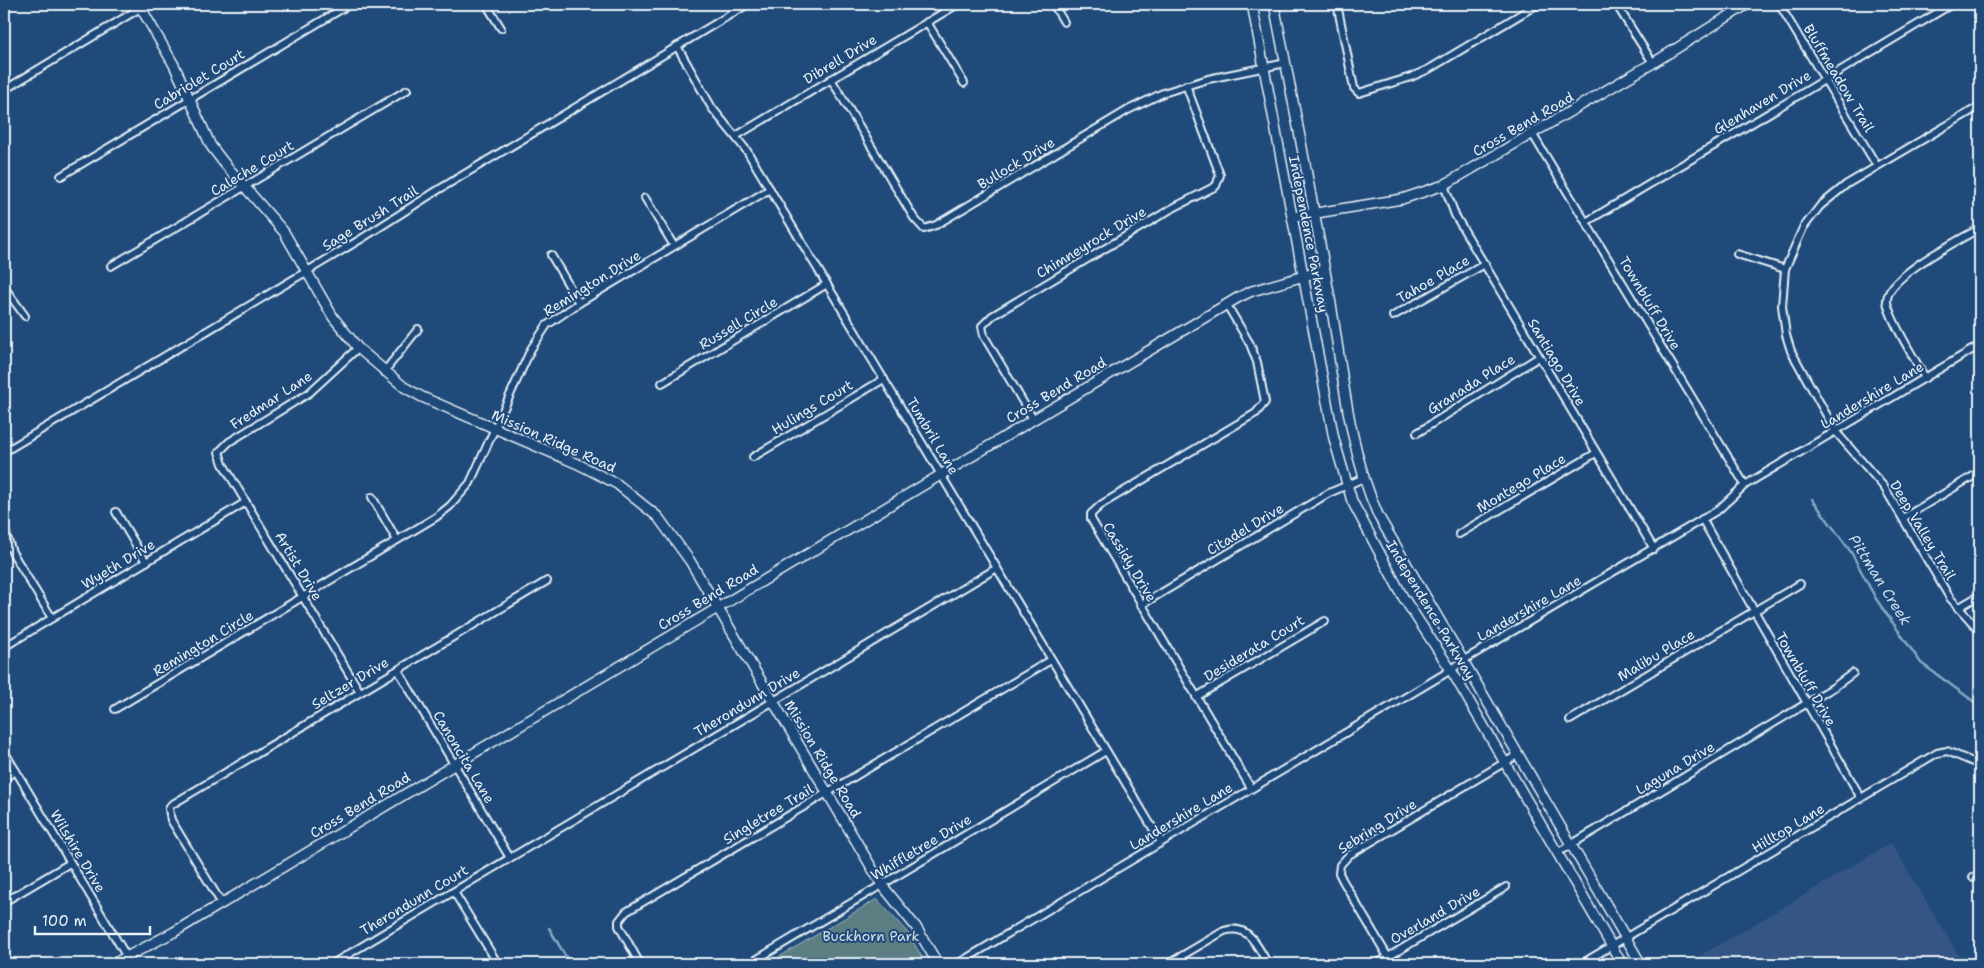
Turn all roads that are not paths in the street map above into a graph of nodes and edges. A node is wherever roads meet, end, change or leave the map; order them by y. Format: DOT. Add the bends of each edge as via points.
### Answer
graph roads {
  1 [pos="350,4"];
  2 [pos="486,4"];
  3 [pos="748,4"];
  4 [pos="958,4"];
  5 [pos="1053,4"];
  6 [pos="1252,4"];
  7 [pos="1274,4"];
  8 [pos="1338,4"];
  9 [pos="1538,4"];
  10 [pos="1616,4"];
  11 [pos="1748,4"];
  12 [pos="1779,4"];
  13 [pos="1952,4"];
  14 [pos="140,5"];
  15 [pos="927,22"];
  16 [pos="1064,22"];
  17 [pos="501,28"];
  18 [pos="678,46"];
  19 [pos="1286,63"];
  20 [pos="1653,63"];
  21 [pos="1264,67"];
  22 [pos="831,79"];
  23 [pos="1825,79"];
  24 [pos="964,83"];
  25 [pos="1186,85"];
  26 [pos="4,90"];
  27 [pos="406,90"];
  28 [pos="190,99"];
  29 [pos="1980,106"];
  30 [pos="1533,134"];
  31 [pos="736,136"];
  32 [pos="1877,166"];
  33 [pos="61,176"];
  34 [pos="1444,186"];
  35 [pos="244,187"];
  36 [pos="770,189"];
  37 [pos="645,198"];
  38 [pos="1313,213"];
  39 [pos="1292,218"];
  40 [pos="1586,222"];
  41 [pos="1980,228"];
  42 [pos="674,246"];
  43 [pos="1736,254"];
  44 [pos="551,255"];
  45 [pos="1484,264"];
  46 [pos="111,266"];
  47 [pos="1785,269"];
  48 [pos="1325,270"];
  49 [pos="308,272"];
  50 [pos="1302,276"];
  51 [pos="827,284"];
  52 [pos="4,287"];
  53 [pos="579,303"];
  54 [pos="1227,304"];
  55 [pos="25,316"];
  56 [pos="1393,316"];
  57 [pos="418,329"];
  58 [pos="1980,345"];
  59 [pos="358,348"];
  60 [pos="1539,357"];
  61 [pos="384,372"];
  62 [pos="1925,378"];
  63 [pos="884,379"];
  64 [pos="662,383"];
  65 [pos="1033,419"];
  66 [pos="494,430"];
  67 [pos="1836,432"];
  68 [pos="1417,433"];
  69 [pos="4,452"];
  70 [pos="219,452"];
  71 [pos="1596,452"];
  72 [pos="753,457"];
  73 [pos="1980,472"];
  74 [pos="941,474"];
  75 [pos="1364,478"];
  76 [pos="1346,484"];
  77 [pos="1745,485"];
  78 [pos="372,497"];
  79 [pos="246,502"];
  80 [pos="116,512"];
  81 [pos="1903,518"];
  82 [pos="1702,519"];
  83 [pos="4,528"];
  84 [pos="1459,534"];
  85 [pos="398,540"];
  86 [pos="1654,549"];
  87 [pos="146,562"];
  88 [pos="997,568"];
  89 [pos="546,581"];
  90 [pos="1800,584"];
  91 [pos="1980,595"];
  92 [pos="303,597"];
  93 [pos="1141,605"];
  94 [pos="717,607"];
  95 [pos="1958,608"];
  96 [pos="1753,610"];
  97 [pos="52,618"];
  98 [pos="1324,621"];
  99 [pos="1980,631"];
  100 [pos="4,647"];
  101 [pos="1051,660"];
  102 [pos="1464,660"];
  103 [pos="398,670"];
  104 [pos="1451,670"];
  105 [pos="1853,672"];
  106 [pos="360,692"];
  107 [pos="1196,697"];
  108 [pos="772,701"];
  109 [pos="1805,704"];
  110 [pos="115,709"];
  111 [pos="1570,720"];
  112 [pos="4,751"];
  113 [pos="1106,751"];
  114 [pos="1519,754"];
  115 [pos="1505,762"];
  116 [pos="455,765"];
  117 [pos="1980,765"];
  118 [pos="16,771"];
  119 [pos="4,778"];
  120 [pos="1251,788"];
  121 [pos="827,793"];
  122 [pos="1861,798"];
  123 [pos="1161,842"];
  124 [pos="1572,845"];
  125 [pos="1558,853"];
  126 [pos="510,858"];
  127 [pos="70,863"];
  128 [pos="882,885"];
  129 [pos="1506,887"];
  130 [pos="454,892"];
  131 [pos="4,902"];
  132 [pos="222,904"];
  133 [pos="1625,938"];
  134 [pos="1612,946"];
  135 [pos="1388,957"];
  136 [pos="129,960"];
  137 [pos="112,964"];
  138 [pos="332,964"];
  139 [pos="498,964"];
  140 [pos="640,964"];
  141 [pos="749,964"];
  142 [pos="938,964"];
  143 [pos="957,964"];
  144 [pos="1168,964"];
  145 [pos="1268,964"];
  146 [pos="1376,964"];
  147 [pos="1581,964"];
  148 [pos="1622,964"];
  149 [pos="1641,964"];
  1 -- 28 [label="street, Cabriolet Court"];
  2 -- 17 [label="street"];
  3 -- 18 [label="street, Sage Brush Trail"];
  4 -- 15 [label="street, Dibrell Drive"];
  5 -- 16 [label="street"];
  6 -- 21 [label="street, Independence Parkway"];
  7 -- 19 [label="street, Independence Parkway"];
  8 -- 9 [label="street" via="1354,88 1359,93 1429,69"];
  10 -- 20 [label="street"];
  11 -- 20 [label="street, Cross Bend Road"];
  12 -- 23 [label="street, Bluffmeadow Trail"];
  13 -- 23 [label="street, Glenhaven Drive"];
  14 -- 26 [label="street"];
  14 -- 28 [label="street, Mission Ridge Road"];
  15 -- 22 [label="street, Dibrell Drive"];
  15 -- 24 [label="street"];
  18 -- 31 [label="street, Tumbril Lane" via="712,108"];
  18 -- 49 [label="street, Sage Brush Trail"];
  19 -- 21 [label="street, Bullock Drive"];
  19 -- 38 [label="street, Independence Parkway"];
  20 -- 30 [label="street, Cross Bend Road"];
  21 -- 25 [label="street, Bullock Drive"];
  21 -- 39 [label="street, Independence Parkway"];
  22 -- 25 [label="street, Bullock Drive" via="914,218 924,228 936,225 1128,110"];
  22 -- 31 [label="street, Dibrell Drive"];
  23 -- 32 [label="street, Bluffmeadow Trail"];
  23 -- 40 [label="street, Glenhaven Drive"];
  25 -- 65 [label="street, Chimneyrock Drive" via="1220,175 1216,186 1117,241 992,316 982,326 984,336"];
  27 -- 35 [label="street, Caleche Court"];
  28 -- 33 [label="street, Cabriolet Court"];
  28 -- 35 [label="street, Mission Ridge Road" via="212,146"];
  29 -- 32 [label="street, Deep Valley Trail"];
  30 -- 34 [label="street, Cross Bend Road"];
  30 -- 40 [label="street, Townbluff Drive"];
  31 -- 36 [label="street, Tumbril Lane"];
  32 -- 47 [label="street, Deep Valley Trail" via="1820,206 1803,228"];
  34 -- 38 [label="street, Cross Bend Road" via="1402,199"];
  34 -- 45 [label="street, Santiago Drive" via="1455,215"];
  35 -- 46 [label="street, Caleche Court"];
  35 -- 49 [label="street, Mission Ridge Road" via="284,232"];
  36 -- 42 [label="street, Remington Drive"];
  36 -- 51 [label="street, Tumbril Lane"];
  37 -- 42 [label="street"];
  38 -- 39 [label="street, Cross Bend Road"];
  38 -- 48 [label="street, Independence Parkway"];
  39 -- 50 [label="street, Independence Parkway"];
  40 -- 77 [label="street, Townbluff Drive"];
  41 -- 62 [label="street" via="1902,276 1887,295 1889,308"];
  42 -- 53 [label="street, Remington Drive"];
  43 -- 47 [label="street"];
  44 -- 53 [label="street"];
  45 -- 56 [label="street, Tahoe Place"];
  45 -- 60 [label="street, Santiago Drive"];
  47 -- 67 [label="street, Deep Valley Trail" via="1782,306 1786,335 1797,364"];
  48 -- 50 [label="street, Cross Bend Road"];
  48 -- 75 [label="street, Independence Parkway" via="1354,444"];
  49 -- 59 [label="street, Mission Ridge Road" via="333,317"];
  49 -- 69 [label="street, Sage Brush Trail"];
  50 -- 54 [label="street, Cross Bend Road" via="1252,291"];
  50 -- 76 [label="street, Independence Parkway"];
  51 -- 63 [label="street, Tumbril Lane"];
  51 -- 64 [label="street, Russell Circle"];
  52 -- 55 [label="street"];
  53 -- 66 [label="street, Remington Drive" via="547,325 538,336"];
  54 -- 65 [label="street, Cross Bend Road"];
  54 -- 93 [label="street, Cassidy Drive" via="1253,352 1265,398 1264,406 1102,504 1091,514 1093,524"];
  57 -- 61 [label="street"];
  58 -- 62 [label="street, Landershire Lane"];
  59 -- 61 [label="street, Mission Ridge Road"];
  59 -- 70 [label="street, Fredmar Lane" via="309,392 229,442"];
  60 -- 68 [label="street, Granada Place"];
  60 -- 71 [label="street, Santiago Drive"];
  61 -- 66 [label="street, Mission Ridge Road" via="422,397"];
  62 -- 67 [label="street, Landershire Lane"];
  63 -- 72 [label="street, Hulings Court"];
  63 -- 74 [label="street, Tumbril Lane"];
  65 -- 74 [label="street, Cross Bend Road"];
  66 -- 85 [label="street, Remington Drive" via="479,466 460,496 436,517"];
  66 -- 94 [label="street, Mission Ridge Road" via="617,484 644,505 658,517 681,547"];
  67 -- 77 [label="street, Landershire Lane"];
  67 -- 81 [label="street, Deep Valley Trail" via="1884,486"];
  70 -- 79 [label="street, Artist Drive"];
  71 -- 84 [label="street, Montego Place"];
  71 -- 86 [label="street, Santiago Drive"];
  73 -- 81 [label="street"];
  74 -- 88 [label="street, Tumbril Lane"];
  74 -- 94 [label="street, Cross Bend Road"];
  75 -- 76 [label="street, Citadel Drive"];
  75 -- 102 [label="street, Independence Parkway" via="1379,517"];
  76 -- 93 [label="street, Citadel Drive"];
  76 -- 104 [label="street, Independence Parkway" via="1404,597"];
  77 -- 82 [label="street, Landershire Lane"];
  78 -- 85 [label="street"];
  79 -- 87 [label="street, Wyeth Drive"];
  79 -- 92 [label="street, Artist Drive"];
  80 -- 87 [label="street"];
  81 -- 95 [label="street, Deep Valley Trail"];
  82 -- 86 [label="street, Landershire Lane"];
  82 -- 96 [label="street, Townbluff Drive"];
  83 -- 97 [label="street" via="12,552"];
  85 -- 92 [label="street, Remington Drive"];
  86 -- 102 [label="street, Landershire Lane"];
  87 -- 97 [label="street, Wyeth Drive"];
  88 -- 101 [label="street, Tumbril Lane"];
  88 -- 108 [label="street, Therondunn Drive"];
  89 -- 103 [label="street, Seltzer Drive"];
  90 -- 96 [label="street, Malibu Place"];
  91 -- 95 [label="street"];
  92 -- 106 [label="street, Artist Drive"];
  92 -- 110 [label="street, Remington Circle"];
  93 -- 107 [label="street, Cassidy Drive"];
  94 -- 108 [label="street, Mission Ridge Road"];
  94 -- 116 [label="street, Cross Bend Road"];
  95 -- 99 [label="street, Deep Valley Trail"];
  96 -- 109 [label="street, Townbluff Drive"];
  96 -- 111 [label="street, Malibu Place"];
  97 -- 100 [label="street, Wyeth Drive"];
  98 -- 107 [label="street, Desiderata Court"];
  101 -- 113 [label="street, Tumbril Lane"];
  101 -- 121 [label="street, Singletree Trail"];
  102 -- 104 [label="street, Landershire Lane"];
  102 -- 114 [label="street, Independence Parkway"];
  103 -- 106 [label="street, Seltzer Drive"];
  103 -- 116 [label="street, Canoncita Lane"];
  104 -- 115 [label="street, Independence Parkway"];
  104 -- 120 [label="street, Landershire Lane"];
  105 -- 109 [label="street, Laguna Drive"];
  106 -- 132 [label="street, Seltzer Drive" via="177,801 169,809 171,820"];
  107 -- 120 [label="street, Cassidy Drive"];
  108 -- 121 [label="street, Mission Ridge Road"];
  108 -- 126 [label="street, Therondunn Drive"];
  109 -- 122 [label="street, Townbluff Drive"];
  109 -- 124 [label="street, Laguna Drive"];
  112 -- 118 [label="street, Wilshire Drive"];
  113 -- 123 [label="street, Tumbril Lane"];
  113 -- 128 [label="street, Whiffletree Drive"];
  114 -- 115 [label="street, Sebring Drive"];
  114 -- 124 [label="street, Independence Parkway"];
  115 -- 125 [label="street, Independence Parkway"];
  115 -- 135 [label="street, Sebring Drive" via="1349,855 1340,866 1343,881"];
  116 -- 126 [label="street, Canoncita Lane"];
  116 -- 132 [label="street, Cross Bend Road"];
  117 -- 122 [label="street, Hilltop Lane" via="1942,751"];
  118 -- 119 [label="street"];
  118 -- 127 [label="street, Wilshire Drive"];
  120 -- 123 [label="street, Landershire Lane"];
  121 -- 128 [label="street, Mission Ridge Road"];
  121 -- 140 [label="street, Singletree Trail" via="622,916 620,930"];
  122 -- 133 [label="street, Hilltop Lane"];
  123 -- 143 [label="street, Landershire Lane"];
  124 -- 125 [label="street, Laguna Drive"];
  124 -- 133 [label="street, Independence Parkway"];
  125 -- 134 [label="street, Independence Parkway"];
  126 -- 130 [label="street, Therondunn Court"];
  127 -- 131 [label="street"];
  127 -- 136 [label="street, Wilshire Drive"];
  128 -- 141 [label="street, Whiffletree Drive"];
  128 -- 142 [label="street, Mission Ridge Road" via="916,927"];
  129 -- 135 [label="street, Overland Drive"];
  130 -- 138 [label="street, Therondunn Court"];
  130 -- 139 [label="street"];
  132 -- 136 [label="street, Cross Bend Road"];
  133 -- 134 [label="street, Hilltop Lane"];
  133 -- 149 [label="street, Independence Parkway"];
  134 -- 147 [label="street, Hilltop Lane"];
  134 -- 148 [label="street, Independence Parkway"];
  135 -- 146 [label="street, Overland Drive"];
  136 -- 137 [label="street, Cross Bend Road"];
  144 -- 145 [label="street" via="1233,928 1251,936"];
}
